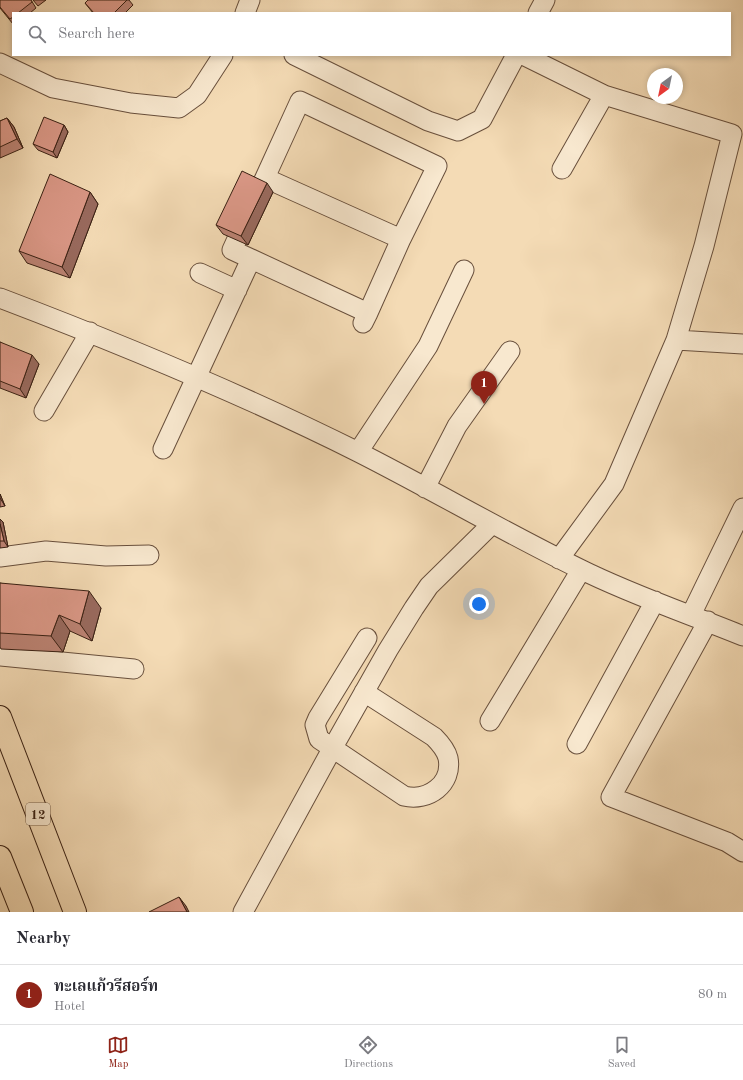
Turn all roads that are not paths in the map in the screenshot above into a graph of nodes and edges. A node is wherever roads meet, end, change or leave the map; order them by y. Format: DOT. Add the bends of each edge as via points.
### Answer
graph roads {
  1 [pos="250,0"];
  2 [pos="545,0"];
  3 [pos="245,12"];
  4 [pos="539,12"];
  5 [pos="222,56"];
  6 [pos="296,56"];
  7 [pos="515,56"];
  8 [pos="525,56"];
  9 [pos="0,63"];
  10 [pos="604,95"];
  11 [pos="562,169"];
  12 [pos="265,178"];
  13 [pos="401,239"];
  14 [pos="251,259"];
  15 [pos="464,270"];
  16 [pos="200,273"];
  17 [pos="237,290"];
  18 [pos="0,298"];
  19 [pos="90,332"];
  20 [pos="676,340"];
  21 [pos="743,344"];
  22 [pos="510,351"];
  23 [pos="196,377"];
  24 [pos="44,411"];
  25 [pos="163,449"];
  26 [pos="358,452"];
  27 [pos="425,488"];
  28 [pos="743,508"];
  29 [pos="492,524"];
  30 [pos="149,555"];
  31 [pos="0,557"];
  32 [pos="559,559"];
  33 [pos="581,570"];
  34 [pos="655,602"];
  35 [pos="699,618"];
  36 [pos="743,636"];
  37 [pos="367,638"];
  38 [pos="0,656"];
  39 [pos="134,669"];
  40 [pos="364,692"];
  41 [pos="0,717"];
  42 [pos="490,721"];
  43 [pos="577,744"];
  44 [pos="332,749"];
  45 [pos="743,852"];
  46 [pos="0,856"];
  47 [pos="22,912"];
  48 [pos="75,912"];
  49 [pos="243,912"];
  1 -- 3 [label="street"];
  2 -- 4 [label="street"];
  5 -- 9 [label="street" via="197,95 179,108 131,103 53,88"];
  6 -- 7 [label="street" via="428,121 458,130 482,119"];
  8 -- 10 [label="street"];
  10 -- 11 [label="street"];
  10 -- 20 [label="street" via="732,134 704,246"];
  12 -- 13 [label="street"];
  12 -- 13 [label="street" via="300,101 437,166"];
  12 -- 14 [label="street" via="232,250"];
  13 -- 14 [label="street" via="366,318"];
  14 -- 17 [label="street"];
  15 -- 26 [label="street" via="428,346"];
  16 -- 17 [label="street"];
  17 -- 23 [label="street"];
  18 -- 19 [label="street"];
  19 -- 23 [label="street"];
  19 -- 24 [label="street"];
  20 -- 21 [label="street"];
  20 -- 32 [label="street" via="614,484"];
  22 -- 27 [label="street" via="457,426"];
  23 -- 25 [label="street"];
  23 -- 26 [label="street"];
  26 -- 27 [label="street"];
  27 -- 29 [label="street"];
  28 -- 35 [label="street"];
  29 -- 32 [label="street"];
  29 -- 40 [label="street" via="429,586"];
  30 -- 31 [label="street" via="106,556 46,551"];
  32 -- 33 [label="street"];
  33 -- 34 [label="street"];
  33 -- 42 [label="street"];
  34 -- 35 [label="street"];
  34 -- 43 [label="street"];
  35 -- 36 [label="street"];
  35 -- 45 [label="street" via="611,796 727,842"];
  37 -- 44 [label="street" via="315,725 319,739"];
  38 -- 39 [label="street"];
  40 -- 44 [label="street"];
  40 -- 44 [label="street" via="440,743 448,758 448,769 443,781 434,792 414,799 404,796"];
  41 -- 48 [label="main road, 12"];
  44 -- 49 [label="street"];
  46 -- 47 [label="main road"];
}
